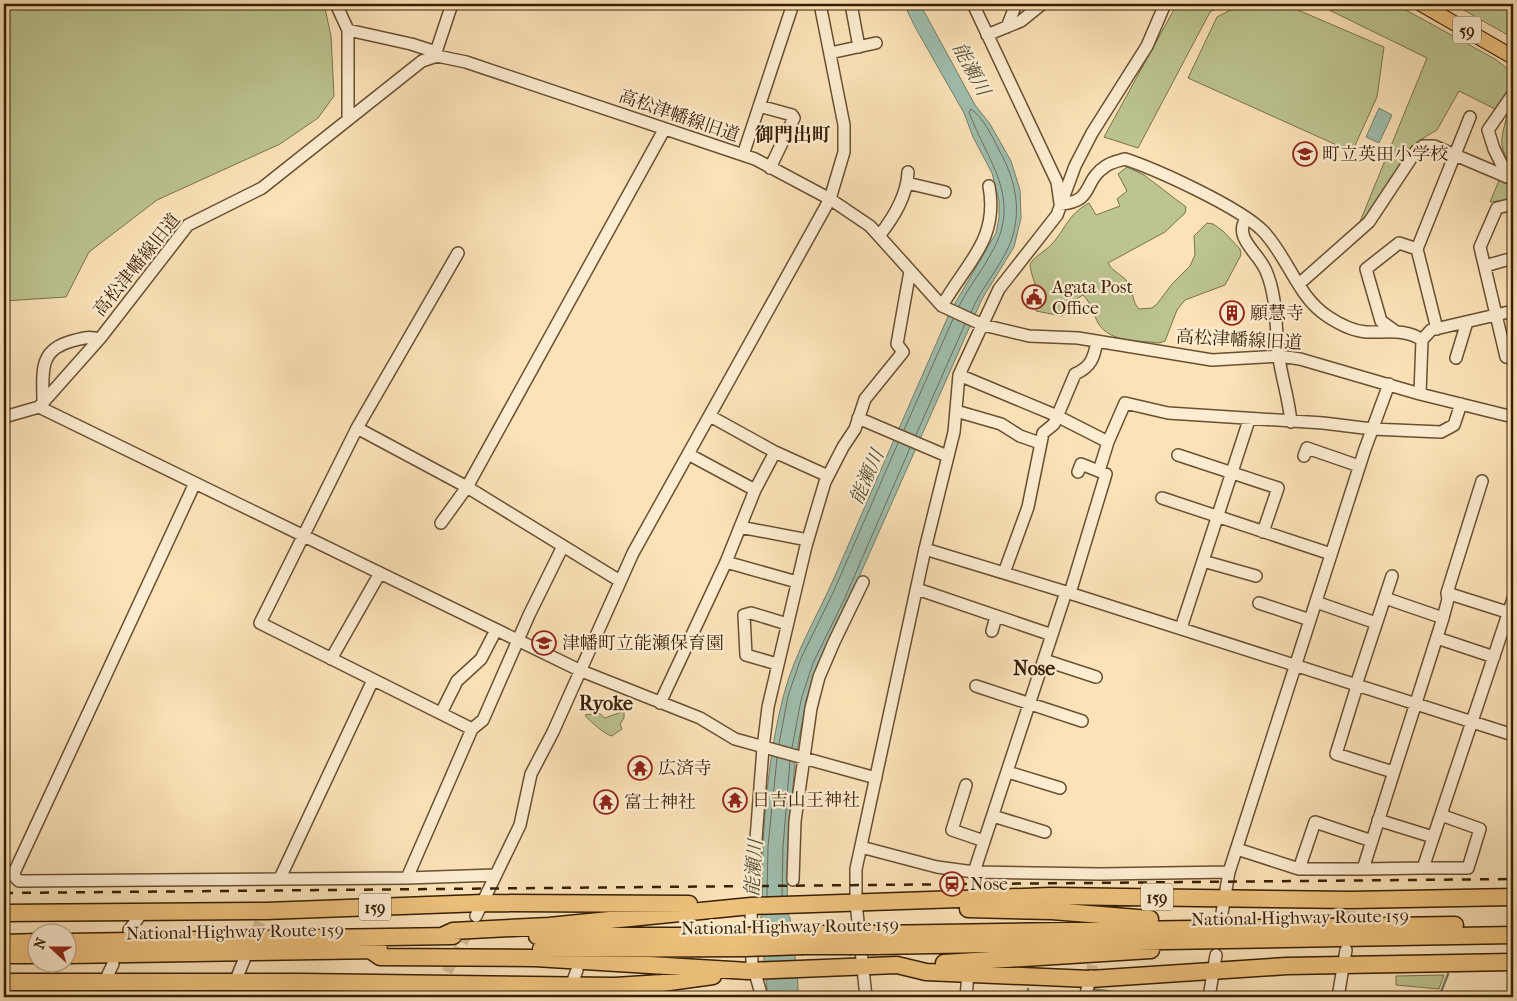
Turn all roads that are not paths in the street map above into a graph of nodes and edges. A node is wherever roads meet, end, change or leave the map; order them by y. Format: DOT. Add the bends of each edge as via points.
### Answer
graph roads {
  1 [pos="336,4"];
  2 [pos="452,4"];
  3 [pos="793,4"];
  4 [pos="820,4"];
  5 [pos="851,4"];
  6 [pos="973,4"];
  7 [pos="1016,4"];
  8 [pos="1042,4"];
  9 [pos="1165,4"];
  10 [pos="1421,4"];
  11 [pos="1007,27"];
  12 [pos="348,30"];
  13 [pos="987,35"];
  14 [pos="876,43"];
  15 [pos="860,47"];
  16 [pos="830,53"];
  17 [pos="436,54"];
  18 [pos="1513,56"];
  19 [pos="1513,94"];
  20 [pos="759,106"];
  21 [pos="1470,117"];
  22 [pos="348,118"];
  23 [pos="664,130"];
  24 [pos="743,155"];
  25 [pos="1456,155"];
  26 [pos="770,168"];
  27 [pos="1510,179"];
  28 [pos="990,186"];
  29 [pos="945,192"];
  30 [pos="830,199"];
  31 [pos="1060,204"];
  32 [pos="1513,204"];
  33 [pos="1246,218"];
  34 [pos="879,236"];
  35 [pos="1417,249"];
  36 [pos="458,253"];
  37 [pos="1513,258"];
  38 [pos="1485,266"];
  39 [pos="910,272"];
  40 [pos="1299,284"];
  41 [pos="944,307"];
  42 [pos="1513,311"];
  43 [pos="1497,315"];
  44 [pos="1467,322"];
  45 [pos="980,324"];
  46 [pos="1437,329"];
  47 [pos="1395,331"];
  48 [pos="99,339"];
  49 [pos="1422,340"];
  50 [pos="1097,341"];
  51 [pos="1279,356"];
  52 [pos="1513,356"];
  53 [pos="1456,358"];
  54 [pos="959,375"];
  55 [pos="1389,384"];
  56 [pos="1420,394"];
  57 [pos="1461,404"];
  58 [pos="41,405"];
  59 [pos="956,411"];
  60 [pos="1056,415"];
  61 [pos="710,416"];
  62 [pos="4,417"];
  63 [pos="1513,417"];
  64 [pos="858,418"];
  65 [pos="1249,420"];
  66 [pos="1291,422"];
  67 [pos="357,428"];
  68 [pos="1372,429"];
  69 [pos="1108,442"];
  70 [pos="1040,443"];
  71 [pos="774,452"];
  72 [pos="688,454"];
  73 [pos="1178,455"];
  74 [pos="947,456"];
  75 [pos="1304,456"];
  76 [pos="1360,466"];
  77 [pos="1099,471"];
  78 [pos="1078,472"];
  79 [pos="1232,472"];
  80 [pos="828,476"];
  81 [pos="1482,481"];
  82 [pos="194,483"];
  83 [pos="466,487"];
  84 [pos="755,490"];
  85 [pos="1162,498"];
  86 [pos="1217,517"];
  87 [pos="441,523"];
  88 [pos="740,527"];
  89 [pos="1263,532"];
  90 [pos="304,535"];
  91 [pos="808,540"];
  92 [pos="563,546"];
  93 [pos="926,549"];
  94 [pos="1332,554"];
  95 [pos="1203,561"];
  96 [pos="726,562"];
  97 [pos="380,573"];
  98 [pos="1004,573"];
  99 [pos="1256,576"];
  100 [pos="1392,576"];
  101 [pos="620,581"];
  102 [pos="797,582"];
  103 [pos="863,582"];
  104 [pos="917,589"];
  105 [pos="1068,592"];
  106 [pos="1446,593"];
  107 [pos="1384,598"];
  108 [pos="1513,599"];
  109 [pos="1316,602"];
  110 [pos="1259,603"];
  111 [pos="1511,613"];
  112 [pos="996,616"];
  113 [pos="1444,618"];
  114 [pos="1310,620"];
  115 [pos="1376,623"];
  116 [pos="787,624"];
  117 [pos="1181,628"];
  118 [pos="496,630"];
  119 [pos="992,631"];
  120 [pos="1052,635"];
  121 [pos="1437,638"];
  122 [pos="519,642"];
  123 [pos="1494,657"];
  124 [pos="331,659"];
  125 [pos="1044,660"];
  126 [pos="777,664"];
  127 [pos="1296,666"];
  128 [pos="580,670"];
  129 [pos="1096,677"];
  130 [pos="373,680"];
  131 [pos="1357,685"];
  132 [pos="976,686"];
  133 [pos="660,703"];
  134 [pos="1414,703"];
  135 [pos="1030,704"];
  136 [pos="441,713"];
  137 [pos="1082,721"];
  138 [pos="1471,722"];
  139 [pos="472,729"];
  140 [pos="1513,735"];
  141 [pos="765,749"];
  142 [pos="804,758"];
  143 [pos="1008,772"];
  144 [pos="1393,772"];
  145 [pos="876,778"];
  146 [pos="966,785"];
  147 [pos="1060,788"];
  148 [pos="1441,815"];
  149 [pos="993,816"];
  150 [pos="1378,820"];
  151 [pos="1045,832"];
  152 [pos="1434,837"];
  153 [pos="984,841"];
  154 [pos="1372,841"];
  155 [pos="861,847"];
  156 [pos="1236,850"];
  157 [pos="1423,868"];
  158 [pos="1299,869"];
  159 [pos="1363,869"];
  160 [pos="974,872"];
  161 [pos="1229,872"];
  162 [pos="496,875"];
  163 [pos="280,878"];
  164 [pos="407,878"];
  165 [pos="753,878"];
  166 [pos="793,880"];
  167 [pos="1513,896"];
  168 [pos="873,902"];
  169 [pos="856,903"];
  170 [pos="751,906"];
  171 [pos="1223,906"];
  172 [pos="479,909"];
  173 [pos="142,913"];
  174 [pos="4,914"];
  175 [pos="1513,924"];
  176 [pos="1296,926"];
  177 [pos="129,930"];
  178 [pos="1513,935"];
  179 [pos="442,936"];
  180 [pos="1232,939"];
  181 [pos="875,940"];
  182 [pos="28,942"];
  183 [pos="78,942"];
  184 [pos="746,942"];
  185 [pos="4,943"];
  186 [pos="370,950"];
  187 [pos="28,955"];
  188 [pos="78,955"];
  189 [pos="4,956"];
  190 [pos="1345,957"];
  191 [pos="244,960"];
  192 [pos="1215,962"];
  193 [pos="1513,962"];
  194 [pos="114,964"];
  195 [pos="862,964"];
  196 [pos="897,965"];
  197 [pos="753,971"];
  198 [pos="968,974"];
  199 [pos="1090,977"];
  200 [pos="4,982"];
  201 [pos="235,982"];
  202 [pos="104,983"];
  203 [pos="572,984"];
  204 [pos="762,997"];
  205 [pos="866,997"];
  206 [pos="966,997"];
  207 [pos="1085,997"];
  208 [pos="1209,997"];
  209 [pos="1338,997"];
  1 -- 12 [label="street"];
  2 -- 17 [label="street"];
  3 -- 20 [label="street"];
  4 -- 16 [label="street"];
  5 -- 15 [label="street"];
  6 -- 13 [label="street"];
  7 -- 11 [label="street"];
  8 -- 11 [label="street" via="1030,15"];
  9 -- 31 [label="street" via="1147,46 1092,133"];
  10 -- 18 [label="main road, 59"];
  11 -- 13 [label="street"];
  12 -- 17 [label="street" via="411,44"];
  12 -- 22 [label="street"];
  13 -- 31 [label="street" via="1057,182"];
  14 -- 15 [label="street"];
  15 -- 16 [label="street"];
  16 -- 30 [label="street" via="844,125 844,152"];
  17 -- 22 [label="street, 高松津幡線旧道" via="422,61"];
  17 -- 23 [label="street, 高松津幡線旧道"];
  19 -- 27 [label="street" via="1488,130"];
  20 -- 24 [label="street"];
  20 -- 26 [label="street" via="794,118"];
  21 -- 25 [label="street"];
  22 -- 48 [label="street, 高松津幡線旧道" via="262,188 188,226"];
  23 -- 24 [label="street, 高松津幡線旧道"];
  23 -- 83 [label="street"];
  24 -- 26 [label="street, 高松津幡線旧道"];
  25 -- 27 [label="street"];
  25 -- 35 [label="street"];
  25 -- 40 [label="street" via="1434,146 1424,146 1416,151 1369,222"];
  26 -- 30 [label="street, 高松津幡線旧道"];
  28 -- 41 [label="street" via="992,215 986,236"];
  29 -- 34 [label="street" via="907,177 901,202"];
  30 -- 34 [label="street, 高松津幡線旧道" via="870,226"];
  30 -- 61 [label="street"];
  31 -- 33 [label="street" via="1074,203 1084,197 1092,180 1106,166 1125,159"];
  31 -- 45 [label="street" via="1057,215 999,289"];
  32 -- 38 [label="street" via="1497,208 1480,247"];
  33 -- 40 [label="street" via="1262,231"];
  33 -- 51 [label="street" via="1241,233 1261,260 1272,288"];
  34 -- 39 [label="street, 高松津幡線旧道"];
  35 -- 46 [label="street"];
  35 -- 47 [label="street" via="1399,242 1366,269 1381,321"];
  36 -- 67 [label="street"];
  37 -- 38 [label="street"];
  38 -- 43 [label="street"];
  39 -- 41 [label="street, 高松津幡線旧道"];
  39 -- 64 [label="street" via="897,344 903,352 865,399"];
  40 -- 47 [label="street" via="1326,316 1346,327 1365,332"];
  41 -- 45 [label="street, 高松津幡線旧道"];
  42 -- 43 [label="street"];
  43 -- 44 [label="street"];
  43 -- 52 [label="street" via="1506,357"];
  44 -- 46 [label="street"];
  44 -- 53 [label="street"];
  45 -- 50 [label="street, 高松津幡線旧道" via="1029,336"];
  45 -- 54 [label="street"];
  46 -- 49 [label="street"];
  47 -- 49 [label="street"];
  48 -- 58 [label="street, 高松津幡線旧道"];
  48 -- 58 [label="street" via="89,336 52,348 46,360"];
  49 -- 56 [label="street"];
  50 -- 51 [label="street, 高松津幡線旧道" via="1212,360"];
  50 -- 60 [label="street" via="1094,358 1086,369 1075,374"];
  51 -- 55 [label="street, 高松津幡線旧道"];
  51 -- 66 [label="street"];
  54 -- 59 [label="street"];
  54 -- 60 [label="street"];
  55 -- 56 [label="street, 高松津幡線旧道"];
  55 -- 68 [label="street"];
  56 -- 57 [label="street, 高松津幡線旧道"];
  57 -- 63 [label="street, 高松津幡線旧道"];
  57 -- 68 [label="street" via="1454,425 1441,432"];
  58 -- 62 [label="street"];
  58 -- 82 [label="street"];
  59 -- 70 [label="street" via="1001,424"];
  59 -- 74 [label="street"];
  60 -- 69 [label="street"];
  60 -- 70 [label="street" via="1054,424 1043,433"];
  61 -- 71 [label="street"];
  61 -- 72 [label="street"];
  64 -- 74 [label="street"];
  64 -- 80 [label="street"];
  65 -- 66 [label="street"];
  65 -- 69 [label="street" via="1168,414 1125,403"];
  65 -- 79 [label="street"];
  66 -- 68 [label="street"];
  67 -- 83 [label="street"];
  67 -- 90 [label="street"];
  68 -- 76 [label="street"];
  69 -- 77 [label="street"];
  70 -- 98 [label="street" via="1028,507"];
  71 -- 80 [label="street"];
  71 -- 84 [label="street"];
  72 -- 84 [label="street"];
  72 -- 101 [label="street"];
  73 -- 79 [label="street"];
  74 -- 93 [label="street"];
  75 -- 76 [label="street" via="1307,448"];
  76 -- 94 [label="street"];
  77 -- 78 [label="street" via="1081,464"];
  77 -- 105 [label="street" via="1106,474"];
  79 -- 86 [label="street"];
  79 -- 89 [label="street" via="1278,488"];
  80 -- 91 [label="street"];
  81 -- 106 [label="street"];
  82 -- 90 [label="street"];
  82 -- 163 [label="street" via="13,874 18,880"];
  83 -- 87 [label="street"];
  83 -- 92 [label="street"];
  84 -- 88 [label="street"];
  85 -- 86 [label="street"];
  86 -- 89 [label="street"];
  86 -- 95 [label="street"];
  88 -- 91 [label="street"];
  88 -- 96 [label="street"];
  89 -- 94 [label="street"];
  90 -- 97 [label="street"];
  90 -- 124 [label="street" via="260,624"];
  91 -- 102 [label="street"];
  92 -- 101 [label="street"];
  92 -- 122 [label="street"];
  93 -- 98 [label="street"];
  93 -- 104 [label="street"];
  94 -- 109 [label="street"];
  95 -- 99 [label="street"];
  95 -- 117 [label="street"];
  96 -- 102 [label="street"];
  96 -- 133 [label="street"];
  97 -- 118 [label="street"];
  97 -- 124 [label="street"];
  98 -- 105 [label="street"];
  100 -- 107 [label="street"];
  101 -- 128 [label="street"];
  102 -- 116 [label="street"];
  103 -- 142 [label="street" via="819,677"];
  104 -- 112 [label="street"];
  104 -- 145 [label="street"];
  105 -- 117 [label="street"];
  105 -- 120 [label="street"];
  106 -- 111 [label="street"];
  106 -- 113 [label="street"];
  107 -- 113 [label="street"];
  107 -- 115 [label="street"];
  108 -- 111 [label="street"];
  109 -- 114 [label="street"];
  109 -- 115 [label="street"];
  110 -- 114 [label="street"];
  111 -- 123 [label="street"];
  112 -- 119 [label="street"];
  112 -- 120 [label="street"];
  113 -- 121 [label="street"];
  114 -- 127 [label="street"];
  115 -- 131 [label="street"];
  116 -- 126 [label="street"];
  116 -- 126 [label="street" via="744,615 746,654"];
  117 -- 127 [label="street"];
  118 -- 122 [label="street"];
  118 -- 136 [label="street" via="481,660 457,681"];
  120 -- 125 [label="street"];
  121 -- 123 [label="street"];
  121 -- 134 [label="street"];
  122 -- 128 [label="street"];
  122 -- 139 [label="street" via="482,720"];
  123 -- 138 [label="street"];
  124 -- 130 [label="street"];
  125 -- 129 [label="street"];
  125 -- 135 [label="street"];
  126 -- 141 [label="street"];
  127 -- 131 [label="street"];
  127 -- 156 [label="street"];
  128 -- 133 [label="street"];
  128 -- 162 [label="street" via="531,774 520,825"];
  130 -- 136 [label="street"];
  130 -- 163 [label="street"];
  131 -- 134 [label="street"];
  131 -- 144 [label="street" via="1336,754"];
  132 -- 135 [label="street"];
  133 -- 141 [label="street" via="700,718 735,739"];
  134 -- 138 [label="street"];
  134 -- 144 [label="street"];
  135 -- 137 [label="street"];
  135 -- 143 [label="street"];
  136 -- 139 [label="street"];
  138 -- 140 [label="street"];
  138 -- 148 [label="street"];
  139 -- 164 [label="street"];
  141 -- 142 [label="street"];
  141 -- 165 [label="street"];
  142 -- 145 [label="street"];
  142 -- 166 [label="street" via="795,821"];
  143 -- 147 [label="street"];
  143 -- 149 [label="street"];
  144 -- 150 [label="street"];
  145 -- 155 [label="street"];
  146 -- 153 [label="street" via="952,830"];
  148 -- 152 [label="street"];
  148 -- 157 [label="street" via="1480,829 1468,868"];
  149 -- 151 [label="street"];
  149 -- 153 [label="street"];
  150 -- 152 [label="street"];
  150 -- 154 [label="street"];
  152 -- 157 [label="street"];
  153 -- 160 [label="street"];
  154 -- 158 [label="street" via="1315,822"];
  154 -- 159 [label="street"];
  155 -- 160 [label="street" via="937,867"];
  155 -- 169 [label="street" via="856,869"];
  156 -- 158 [label="street"];
  156 -- 161 [label="street"];
  157 -- 159 [label="street"];
  158 -- 159 [label="street"];
  160 -- 161 [label="street"];
  161 -- 171 [label="street"];
  162 -- 164 [label="street"];
  162 -- 172 [label="street"];
  163 -- 164 [label="street"];
  167 -- 171 [label="highway, 159" via="1350,906"];
  168 -- 169 [label="highway, 159"];
  168 -- 171 [label="highway, 159" via="1051,896 1101,902"];
  168 -- 176 [label="highway, 159" via="910,908 1052,911 1194,921 1290,920"];
  169 -- 170 [label="highway, 159"];
  169 -- 195 [label="street"];
  170 -- 172 [label="highway, 159" via="715,904 576,911"];
  170 -- 179 [label="highway, 159" via="549,926 453,931"];
  170 -- 197 [label="street"];
  172 -- 173 [label="highway, 159" via="263,916"];
  173 -- 174 [label="highway, 159"];
  173 -- 177 [label="street"];
  175 -- 176 [label="highway, National Highway Route 159 / 159"];
  176 -- 181 [label="highway, National Highway Route 159 / 159"];
  178 -- 180 [label="highway, National Highway Route 159 / 159"];
  179 -- 183 [label="highway, National Highway Route 159 / 159"];
  179 -- 184 [label="highway, National Highway Route 159 / 159"];
  180 -- 181 [label="highway, National Highway Route 159 / 159"];
  180 -- 196 [label="highway, 159" via="1222,944 1138,952"];
  181 -- 184 [label="highway, National Highway Route 159 / 159, bridge"];
  182 -- 185 [label="highway"];
  184 -- 186 [label="highway, National Highway Route 159 / 159"];
  186 -- 188 [label="highway, National Highway Route 159 / 159"];
  186 -- 197 [label="highway, 159" via="380,956 535,958"];
  187 -- 189 [label="highway"];
  190 -- 192 [label="highway, 159"];
  190 -- 193 [label="highway, 159"];
  190 -- 209 [label="street"];
  191 -- 201 [label="street"];
  192 -- 199 [label="highway, 159"];
  192 -- 208 [label="street"];
  194 -- 202 [label="street"];
  195 -- 196 [label="highway, 159"];
  195 -- 197 [label="highway, 159"];
  195 -- 205 [label="street"];
  196 -- 198 [label="highway, 159" via="926,972"];
  197 -- 203 [label="highway, 159" via="662,983"];
  197 -- 204 [label="street"];
  198 -- 199 [label="highway, 159"];
  198 -- 206 [label="street"];
  199 -- 207 [label="street"];
  200 -- 202 [label="highway, 159"];
  201 -- 202 [label="highway, 159"];
  201 -- 203 [label="highway, 159" via="445,977"];
}
